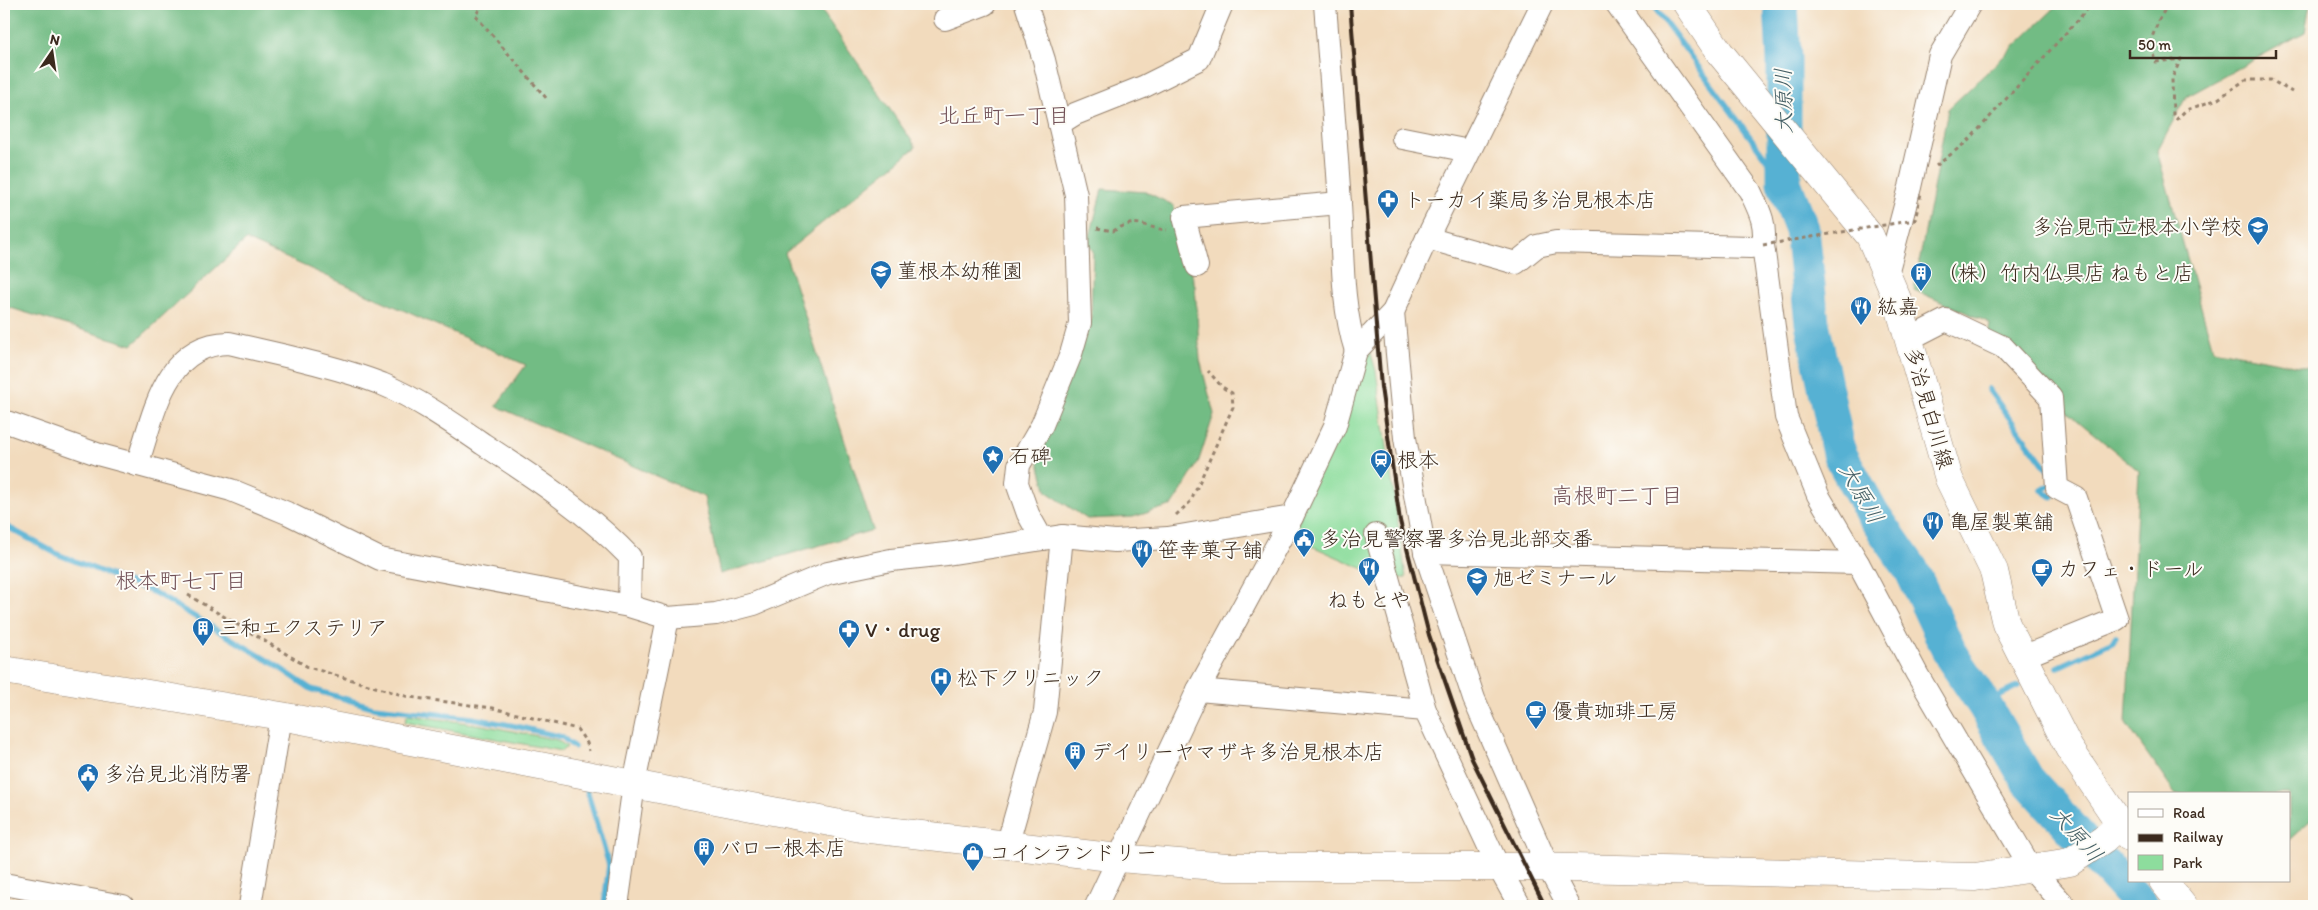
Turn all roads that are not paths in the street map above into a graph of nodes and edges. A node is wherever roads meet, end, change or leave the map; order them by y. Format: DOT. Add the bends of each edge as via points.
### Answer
graph roads {
  1 [pos="985,4"];
  2 [pos="1026,4"];
  3 [pos="1222,4"];
  4 [pos="1325,4"];
  5 [pos="1542,4"];
  6 [pos="1617,4"];
  7 [pos="1687,4"];
  8 [pos="1970,4"];
  9 [pos="945,19"];
  10 [pos="1059,124"];
  11 [pos="1403,138"];
  12 [pos="1469,151"];
  13 [pos="1340,203"];
  14 [pos="1427,238"];
  15 [pos="1763,245"];
  16 [pos="1197,266"];
  17 [pos="1887,274"];
  18 [pos="1393,312"];
  19 [pos="1909,339"];
  20 [pos="1356,351"];
  21 [pos="4,421"];
  22 [pos="137,465"];
  23 [pos="1292,517"];
  24 [pos="1376,535"];
  25 [pos="1052,537"];
  26 [pos="1425,552"];
  27 [pos="1858,563"];
  28 [pos="629,606"];
  29 [pos="668,618"];
  30 [pos="2024,656"];
  31 [pos="4,670"];
  32 [pos="1198,690"];
  33 [pos="1425,710"];
  34 [pos="281,716"];
  35 [pos="634,784"];
  36 [pos="2117,834"];
  37 [pos="1007,846"];
  38 [pos="1119,858"];
  39 [pos="1548,867"];
  40 [pos="1499,868"];
  41 [pos="2031,868"];
  42 [pos="2164,882"];
  43 [pos="4,884"];
  44 [pos="123,906"];
  45 [pos="250,906"];
  46 [pos="617,906"];
  47 [pos="1096,906"];
  48 [pos="1520,906"];
  49 [pos="1569,906"];
  50 [pos="2065,906"];
  51 [pos="2183,906"];
  1 -- 9 [label="street"];
  2 -- 10 [label="street" via="1044,60"];
  3 -- 10 [label="street" via="1199,58"];
  4 -- 13 [label="street"];
  5 -- 12 [label="street"];
  6 -- 15 [label="street" via="1750,191 1763,219"];
  7 -- 17 [label="street, 多治見白川線" via="1720,53 1870,236"];
  8 -- 17 [label="street" via="1940,55 1916,190"];
  10 -- 25 [label="street" via="1076,195 1080,323 1042,425 1018,464 1017,483 1028,514"];
  11 -- 12 [label="street"];
  12 -- 14 [label="street"];
  13 -- 16 [label="street" via="1184,217"];
  13 -- 20 [label="street" via="1348,327"];
  14 -- 15 [label="street" via="1516,263 1537,246 1556,242"];
  14 -- 18 [label="street"];
  15 -- 27 [label="street" via="1786,416 1818,496"];
  17 -- 19 [label="street, 多治見白川線"];
  18 -- 20 [label="street"];
  18 -- 26 [label="street" via="1405,438"];
  19 -- 30 [label="street, 多治見白川線" via="1949,479 1994,571 2006,624"];
  19 -- 30 [label="street" via="1946,320 2003,347 2051,398 2057,488 2076,498 2117,619"];
  20 -- 23 [label="street" via="1334,426"];
  21 -- 22 [label="street"];
  22 -- 28 [label="street" via="231,490 287,513 380,559"];
  22 -- 28 [label="street" via="162,390 175,368 190,354 212,343 229,343 332,368 385,386 439,414 607,532 630,557"];
  23 -- 25 [label="street" via="1168,538 1115,541"];
  23 -- 32 [label="street"];
  24 -- 33 [label="street"];
  25 -- 29 [label="street" via="837,571 735,610"];
  25 -- 37 [label="street" via="1045,712"];
  26 -- 27 [label="street"];
  26 -- 39 [label="street" via="1474,698"];
  27 -- 41 [label="street" via="1917,674"];
  28 -- 29 [label="street"];
  29 -- 35 [label="street"];
  30 -- 36 [label="street, 多治見白川線" via="2069,748"];
  31 -- 34 [label="street"];
  32 -- 33 [label="street"];
  32 -- 38 [label="street"];
  33 -- 40 [label="street"];
  34 -- 35 [label="street"];
  34 -- 45 [label="street"];
  35 -- 37 [label="street" via="861,828"];
  35 -- 46 [label="street"];
  36 -- 41 [label="street" via="2070,862"];
  37 -- 38 [label="street"];
  38 -- 40 [label="street" via="1227,867"];
  38 -- 47 [label="street"];
  39 -- 40 [label="street"];
  39 -- 41 [label="street" via="1975,877"];
  39 -- 49 [label="street"];
  40 -- 48 [label="street"];
  41 -- 50 [label="street"];
  42 -- 51 [label="street"];
  43 -- 44 [label="street"];
}
